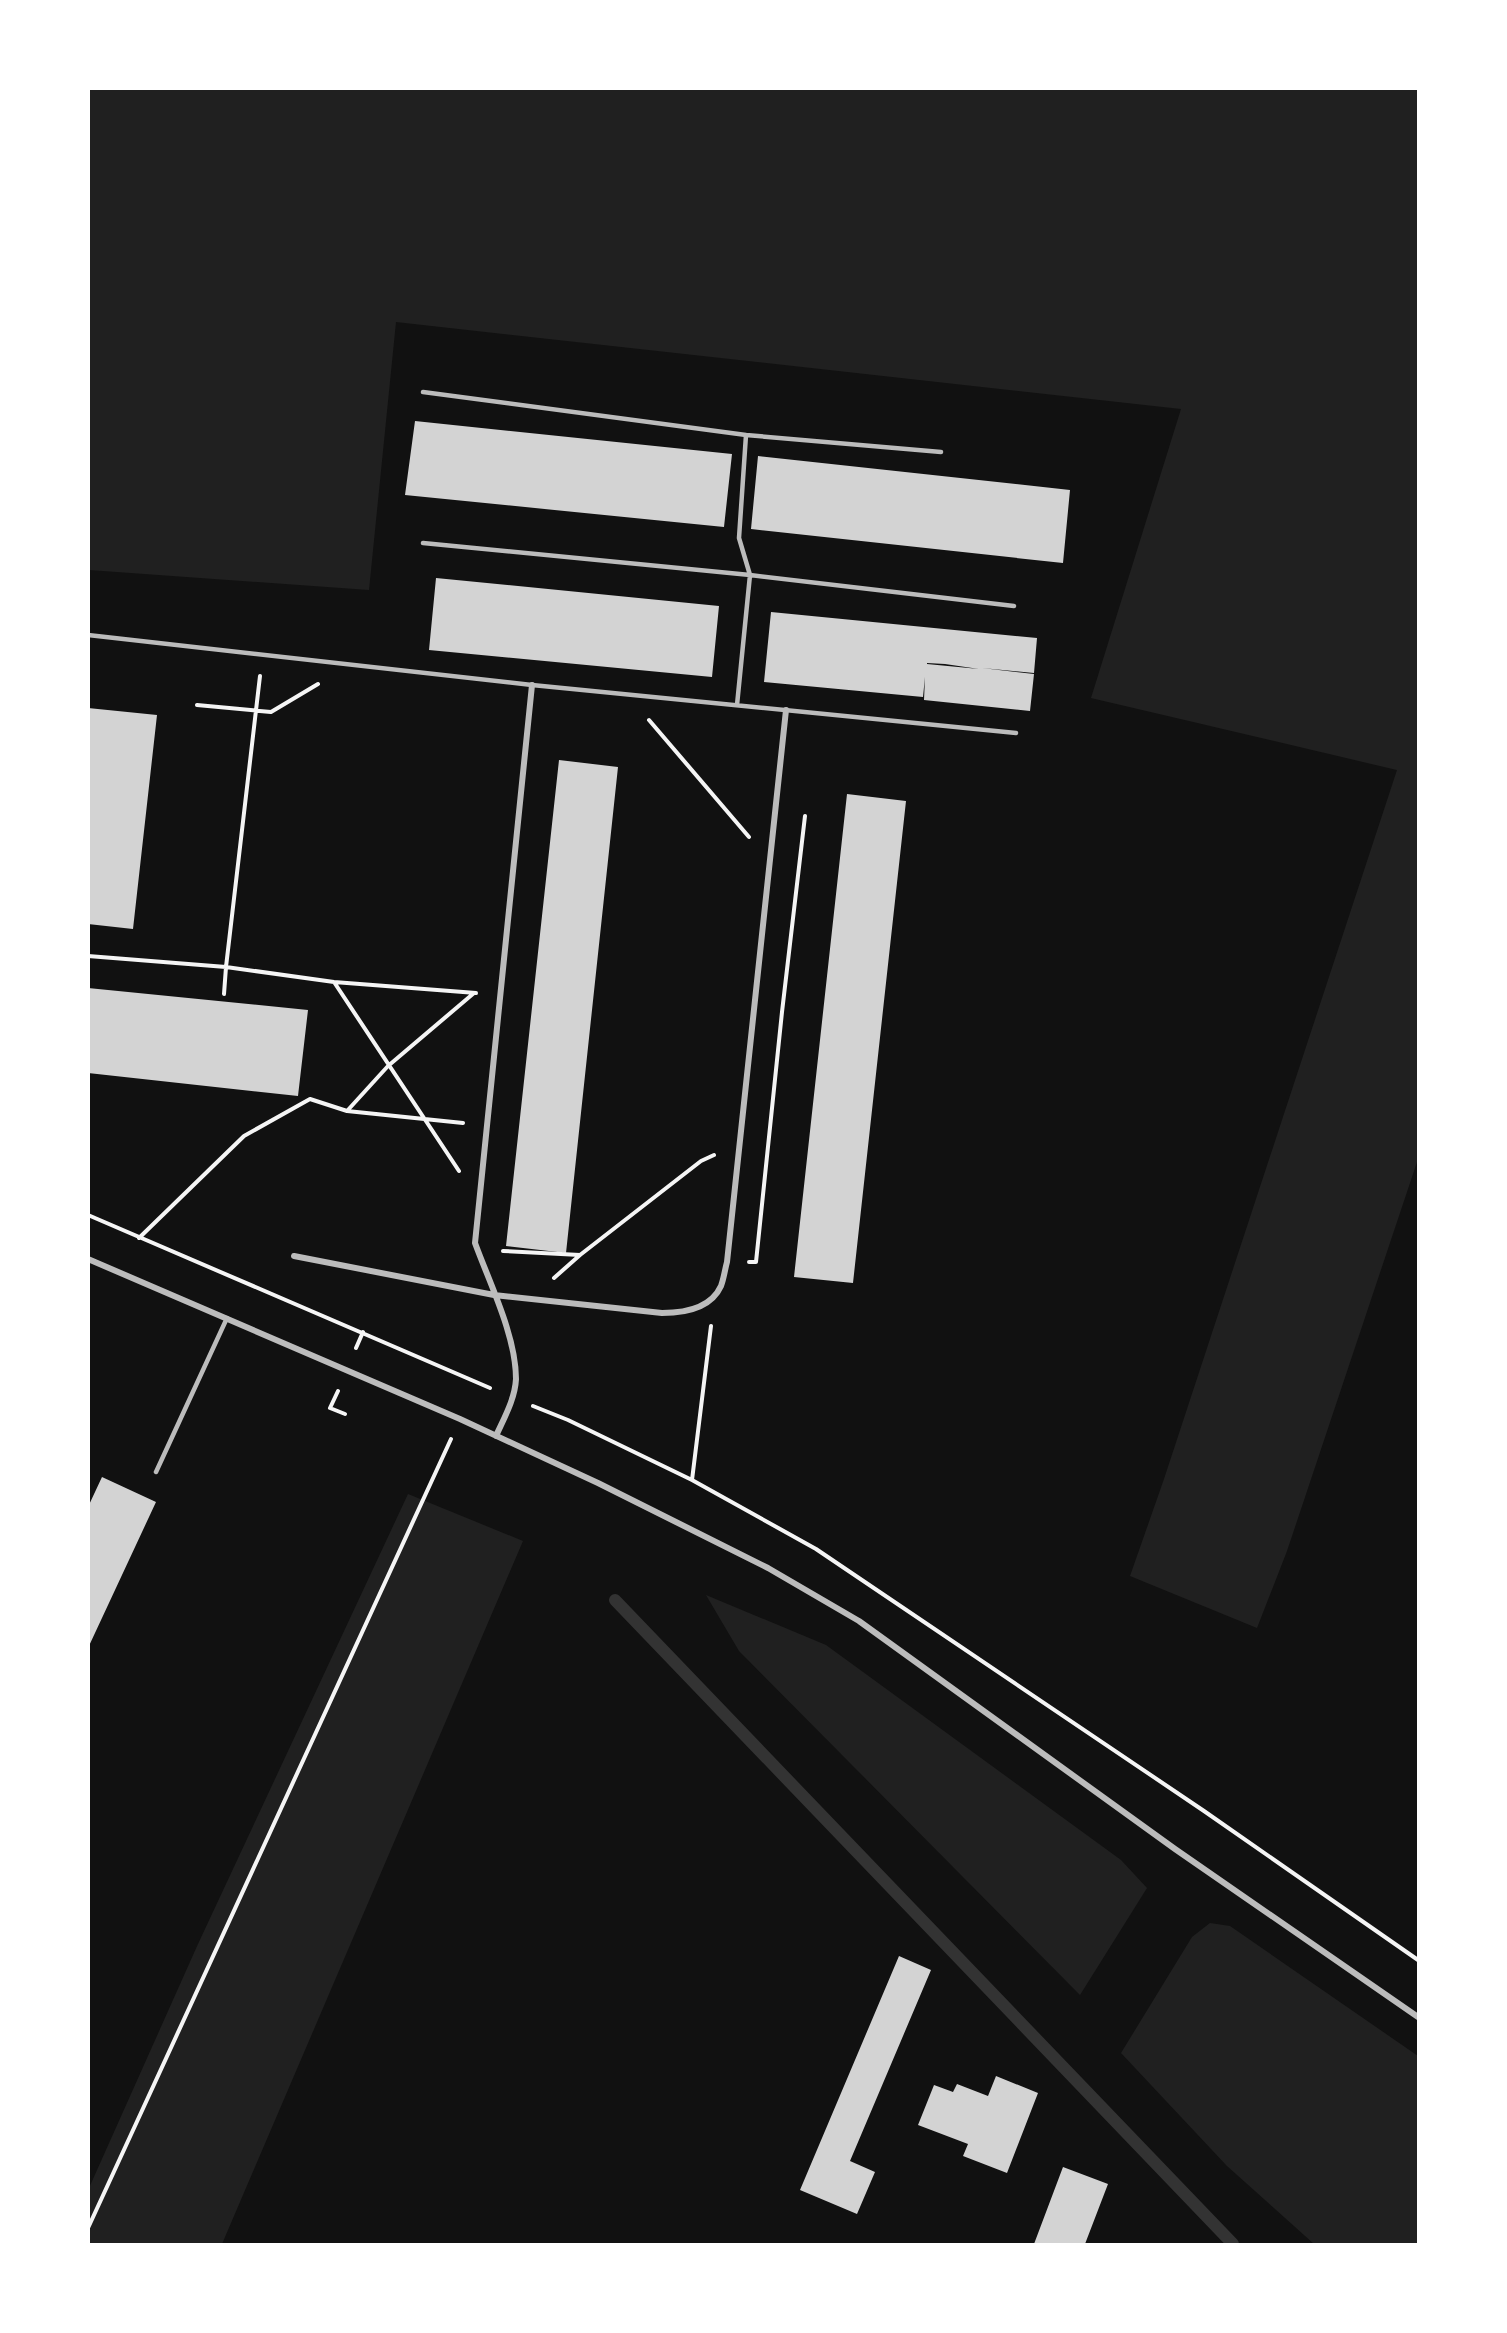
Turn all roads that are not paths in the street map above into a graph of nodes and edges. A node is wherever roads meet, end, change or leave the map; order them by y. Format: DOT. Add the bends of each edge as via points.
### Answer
graph roads {
  1 [pos="423,392"];
  2 [pos="746,435"];
  3 [pos="941,452"];
  4 [pos="423,543"];
  5 [pos="750,575"];
  6 [pos="1014,606"];
  7 [pos="88,635"];
  8 [pos="532,685"];
  9 [pos="737,705"];
  10 [pos="786,710"];
  11 [pos="1016,734"];
  12 [pos="294,1256"];
  13 [pos="88,1259"];
  14 [pos="494,1295"];
  15 [pos="226,1318"];
  16 [pos="496,1436"];
  17 [pos="156,1472"];
  18 [pos="1419,2017"];
  1 -- 2 [label="lane"];
  2 -- 3 [label="lane"];
  2 -- 5 [label="lane" via="740,538"];
  4 -- 5 [label="lane"];
  5 -- 6 [label="lane"];
  5 -- 9 [label="lane"];
  7 -- 8 [label="lane"];
  8 -- 9 [label="lane"];
  8 -- 14 [label="street" via="475,1243"];
  9 -- 10 [label="lane"];
  10 -- 11 [label="lane"];
  10 -- 14 [label="street" via="727,1262 721,1287 685,1313"];
  12 -- 14 [label="street"];
  13 -- 15 [label="street"];
  14 -- 16 [label="street" via="512,1350 516,1381"];
  15 -- 16 [label="street"];
  15 -- 17 [label="lane"];
  16 -- 18 [label="street" via="768,1568 859,1621 1176,1850"];
}
